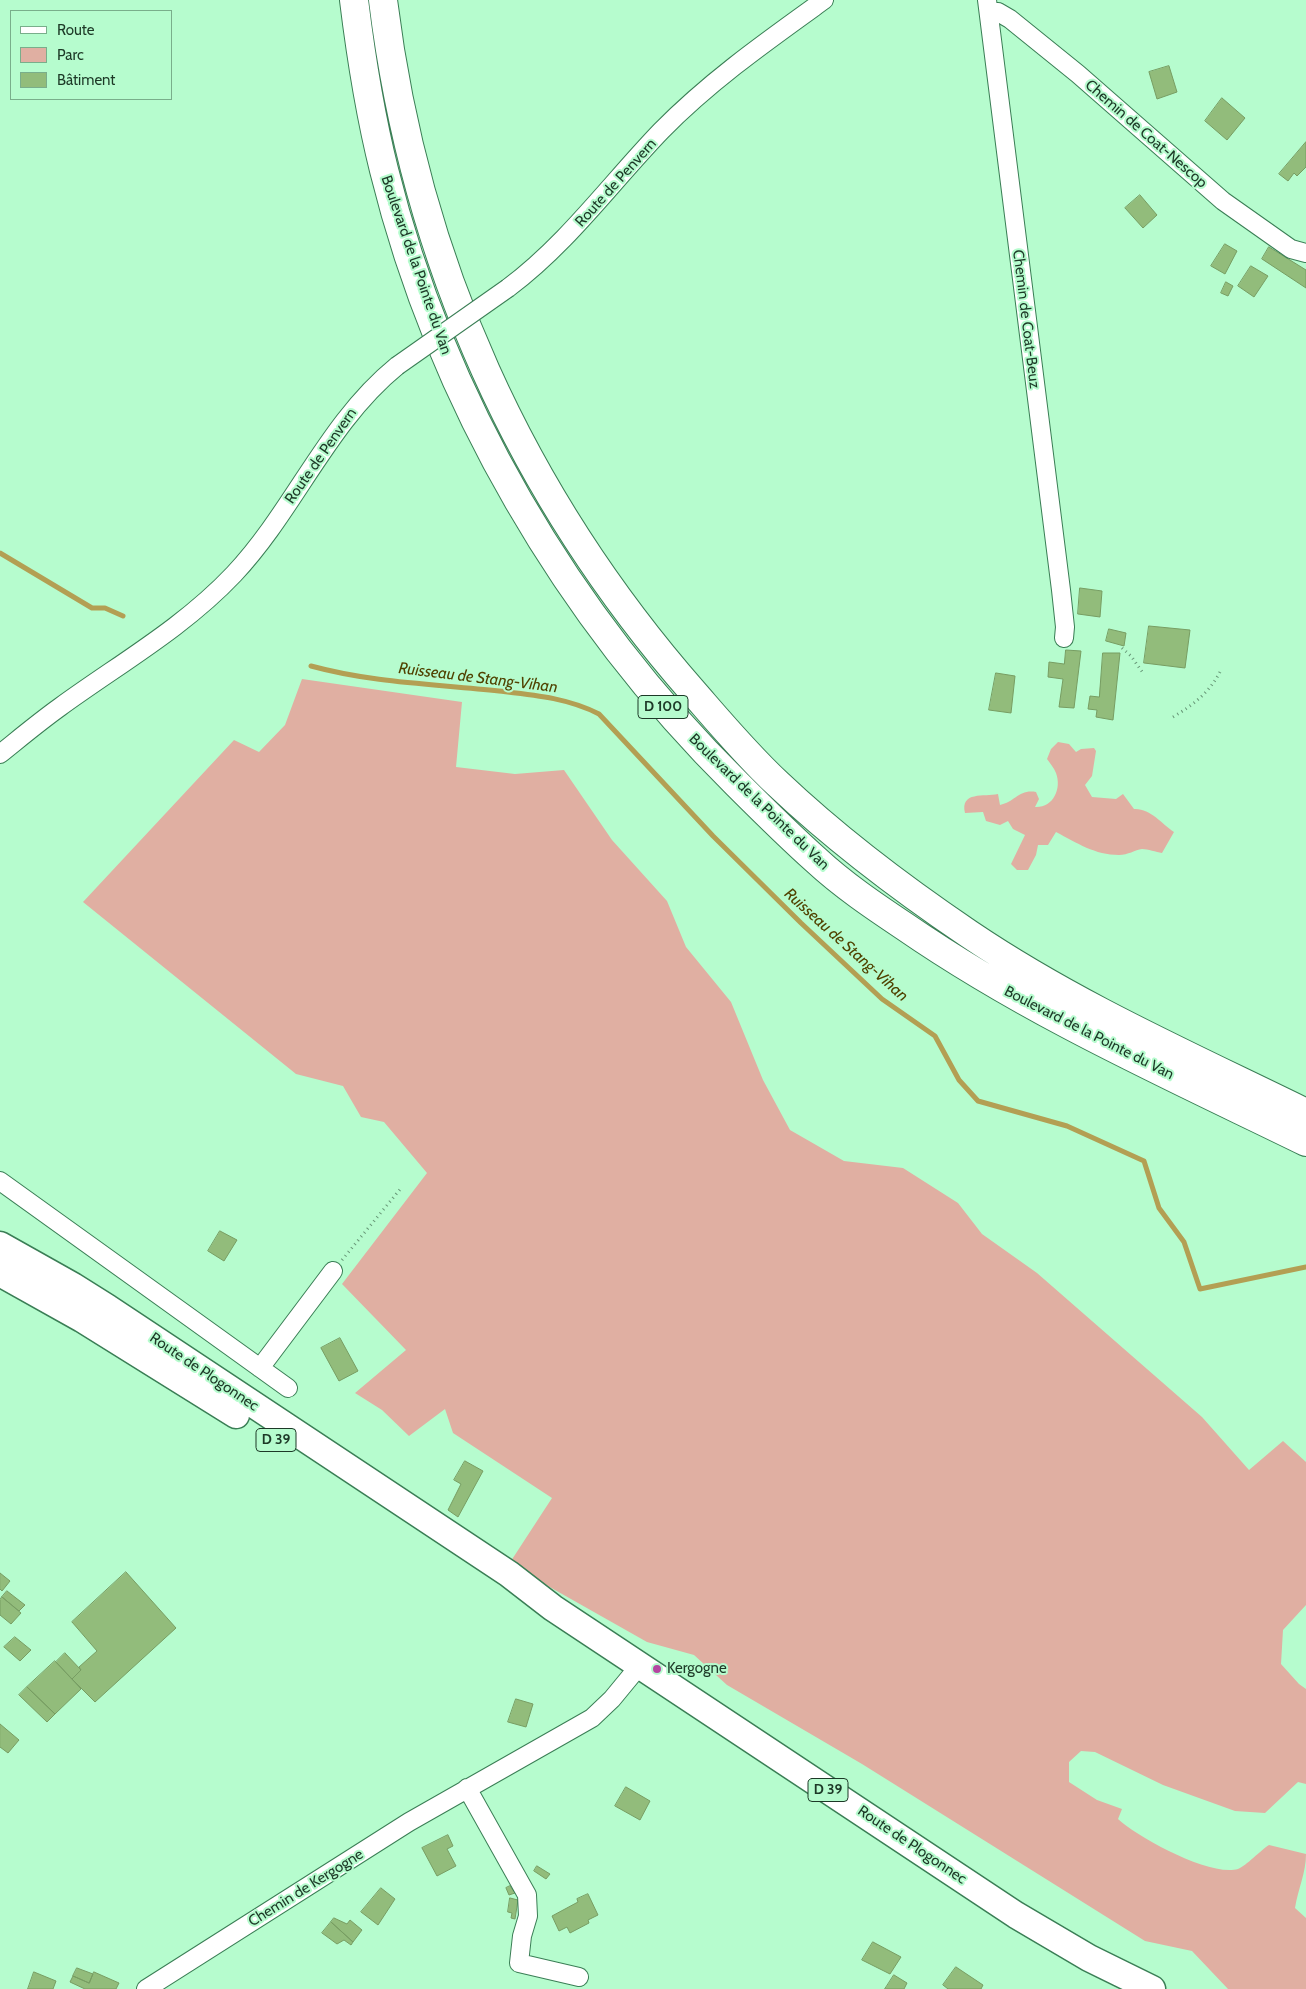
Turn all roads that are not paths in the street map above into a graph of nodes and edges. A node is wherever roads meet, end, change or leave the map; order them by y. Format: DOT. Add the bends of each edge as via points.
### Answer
graph roads {
  1 [pos="354,0"];
  2 [pos="383,0"];
  3 [pos="824,0"];
  4 [pos="988,6"];
  5 [pos="1306,253"];
  6 [pos="1064,638"];
  7 [pos="0,754"];
  8 [pos="1246,1084"];
  9 [pos="1306,1108"];
  10 [pos="1306,1112"];
  11 [pos="1306,1142"];
  12 [pos="0,1181"];
  13 [pos="0,1245"];
  14 [pos="334,1271"];
  15 [pos="0,1272"];
  16 [pos="260,1368"];
  17 [pos="288,1388"];
  18 [pos="553,1608"];
  19 [pos="640,1665"];
  20 [pos="467,1788"];
  21 [pos="579,1977"];
  22 [pos="146,1989"];
  23 [pos="1152,1989"];
  1 -- 11 [label="highway, Boulevard de la Pointe du Van / D 100" via="369,100 385,173 446,356 495,458 554,557 606,636 668,714 818,862 904,926 984,978 1100,1042"];
  2 -- 8 [label="highway, Boulevard de la Pointe du Van / D 100" via="392,66 418,185 440,254 482,361 553,503 616,598 660,655 740,747 878,870 1024,969 1111,1017"];
  3 -- 7 [label="street, Route de Penvern, bridge" via="694,100 656,137 572,232 528,273 397,366 369,390 338,428 256,550 206,602"];
  4 -- 5 [label="street, Chemin de Coat-Nescop" via="1010,19 1078,74 1229,206 1291,249"];
  4 -- 6 [label="street, Chemin de Coat-Beuz" via="1061,590"];
  8 -- 9 [label="highway, D 100"];
  8 -- 10 [label="highway, Boulevard de la Pointe du Van / D 100"];
  12 -- 16 [label="street"];
  13 -- 18 [label="main road, Route de Plogonnec / D 39" via="108,1308 509,1574"];
  14 -- 16 [label="street"];
  15 -- 18 [label="main road, Route de Plogonnec / D 39" via="82,1319 410,1526"];
  16 -- 17 [label="street"];
  18 -- 19 [label="main road, Route de Plogonnec / D 39"];
  19 -- 20 [label="street, Chemin de Kergogne" via="592,1718"];
  19 -- 23 [label="main road, Route de Plogonnec / D 39" via="1016,1915"];
  20 -- 21 [label="street" via="527,1895 528,1916 519,1963"];
  20 -- 22 [label="street, Chemin de Kergogne"];
}
